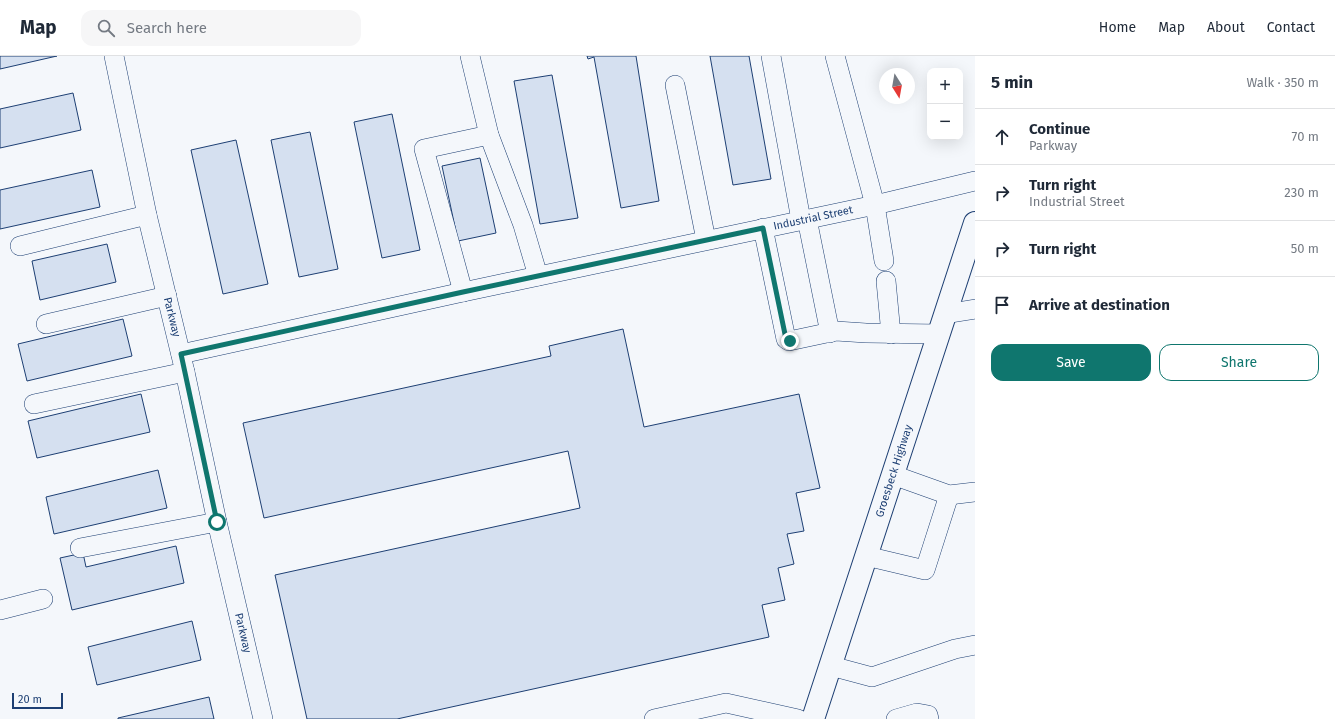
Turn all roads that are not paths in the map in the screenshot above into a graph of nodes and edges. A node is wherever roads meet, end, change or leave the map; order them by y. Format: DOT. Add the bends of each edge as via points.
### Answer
graph roads {
  1 [pos="114,56"];
  2 [pos="470,56"];
  3 [pos="771,56"];
  4 [pos="835,56"];
  5 [pos="675,85"];
  6 [pos="489,135"];
  7 [pos="975,181"];
  8 [pos="875,205"];
  9 [pos="147,215"];
  10 [pos="804,220"];
  11 [pos="975,223"];
  12 [pos="763,228"];
  13 [pos="706,240"];
  14 [pos="20,246"];
  15 [pos="884,261"];
  16 [pos="538,276"];
  17 [pos="886,281"];
  18 [pos="463,292"];
  19 [pos="166,296"];
  20 [pos="975,309"];
  21 [pos="46,324"];
  22 [pos="942,324"];
  23 [pos="830,333"];
  24 [pos="891,334"];
  25 [pos="183,363"];
  26 [pos="34,404"];
  27 [pos="893,475"];
  28 [pos="975,492"];
  29 [pos="949,495"];
  30 [pos="217,522"];
  31 [pos="80,548"];
  32 [pos="866,556"];
  33 [pos="43,599"];
  34 [pos="0,610"];
  35 [pos="975,645"];
  36 [pos="830,666"];
  37 [pos="263,719"];
  38 [pos="654,719"];
  39 [pos="798,719"];
  40 [pos="813,719"];
  41 [pos="896,719"];
  42 [pos="929,719"];
  1 -- 9 [label="street, Parkway"];
  2 -- 6 [label="street"];
  3 -- 10 [label="street"];
  4 -- 8 [label="street"];
  5 -- 13 [label="street"];
  6 -- 16 [label="street" via="523,225"];
  6 -- 18 [label="street" via="424,149"];
  7 -- 8 [label="street, Industrial Street"];
  8 -- 10 [label="street, Industrial Street"];
  8 -- 15 [label="street"];
  9 -- 14 [label="street"];
  9 -- 19 [label="street, Parkway"];
  10 -- 12 [label="street, Industrial Street"];
  10 -- 23 [label="street"];
  11 -- 22 [label="main road, Groesbeck Highway"];
  12 -- 13 [label="street, Industrial Street"];
  12 -- 23 [label="street" via="786,339 790,341"];
  13 -- 16 [label="street, Industrial Street"];
  16 -- 18 [label="street, Industrial Street"];
  17 -- 24 [label="street"];
  18 -- 25 [label="street, Industrial Street"];
  19 -- 21 [label="street"];
  19 -- 25 [label="street, Parkway"];
  20 -- 22 [label="street"];
  22 -- 24 [label="street"];
  22 -- 27 [label="main road, Groesbeck Highway"];
  23 -- 24 [label="street" via="836,331"];
  25 -- 26 [label="street, Industrial Street"];
  25 -- 30 [label="street, Parkway"];
  27 -- 29 [label="street"];
  27 -- 32 [label="main road, Groesbeck Highway"];
  28 -- 29 [label="street"];
  29 -- 32 [label="street" via="925,570"];
  30 -- 31 [label="street"];
  30 -- 37 [label="street, Parkway"];
  32 -- 36 [label="main road, Groesbeck Highway"];
  33 -- 34 [label="street"];
  35 -- 36 [label="street" via="872,677"];
  36 -- 40 [label="main road, Groesbeck Highway"];
  38 -- 39 [label="street" via="726,703"];
  41 -- 42 [label="street" via="917,713 928,715"];
}
